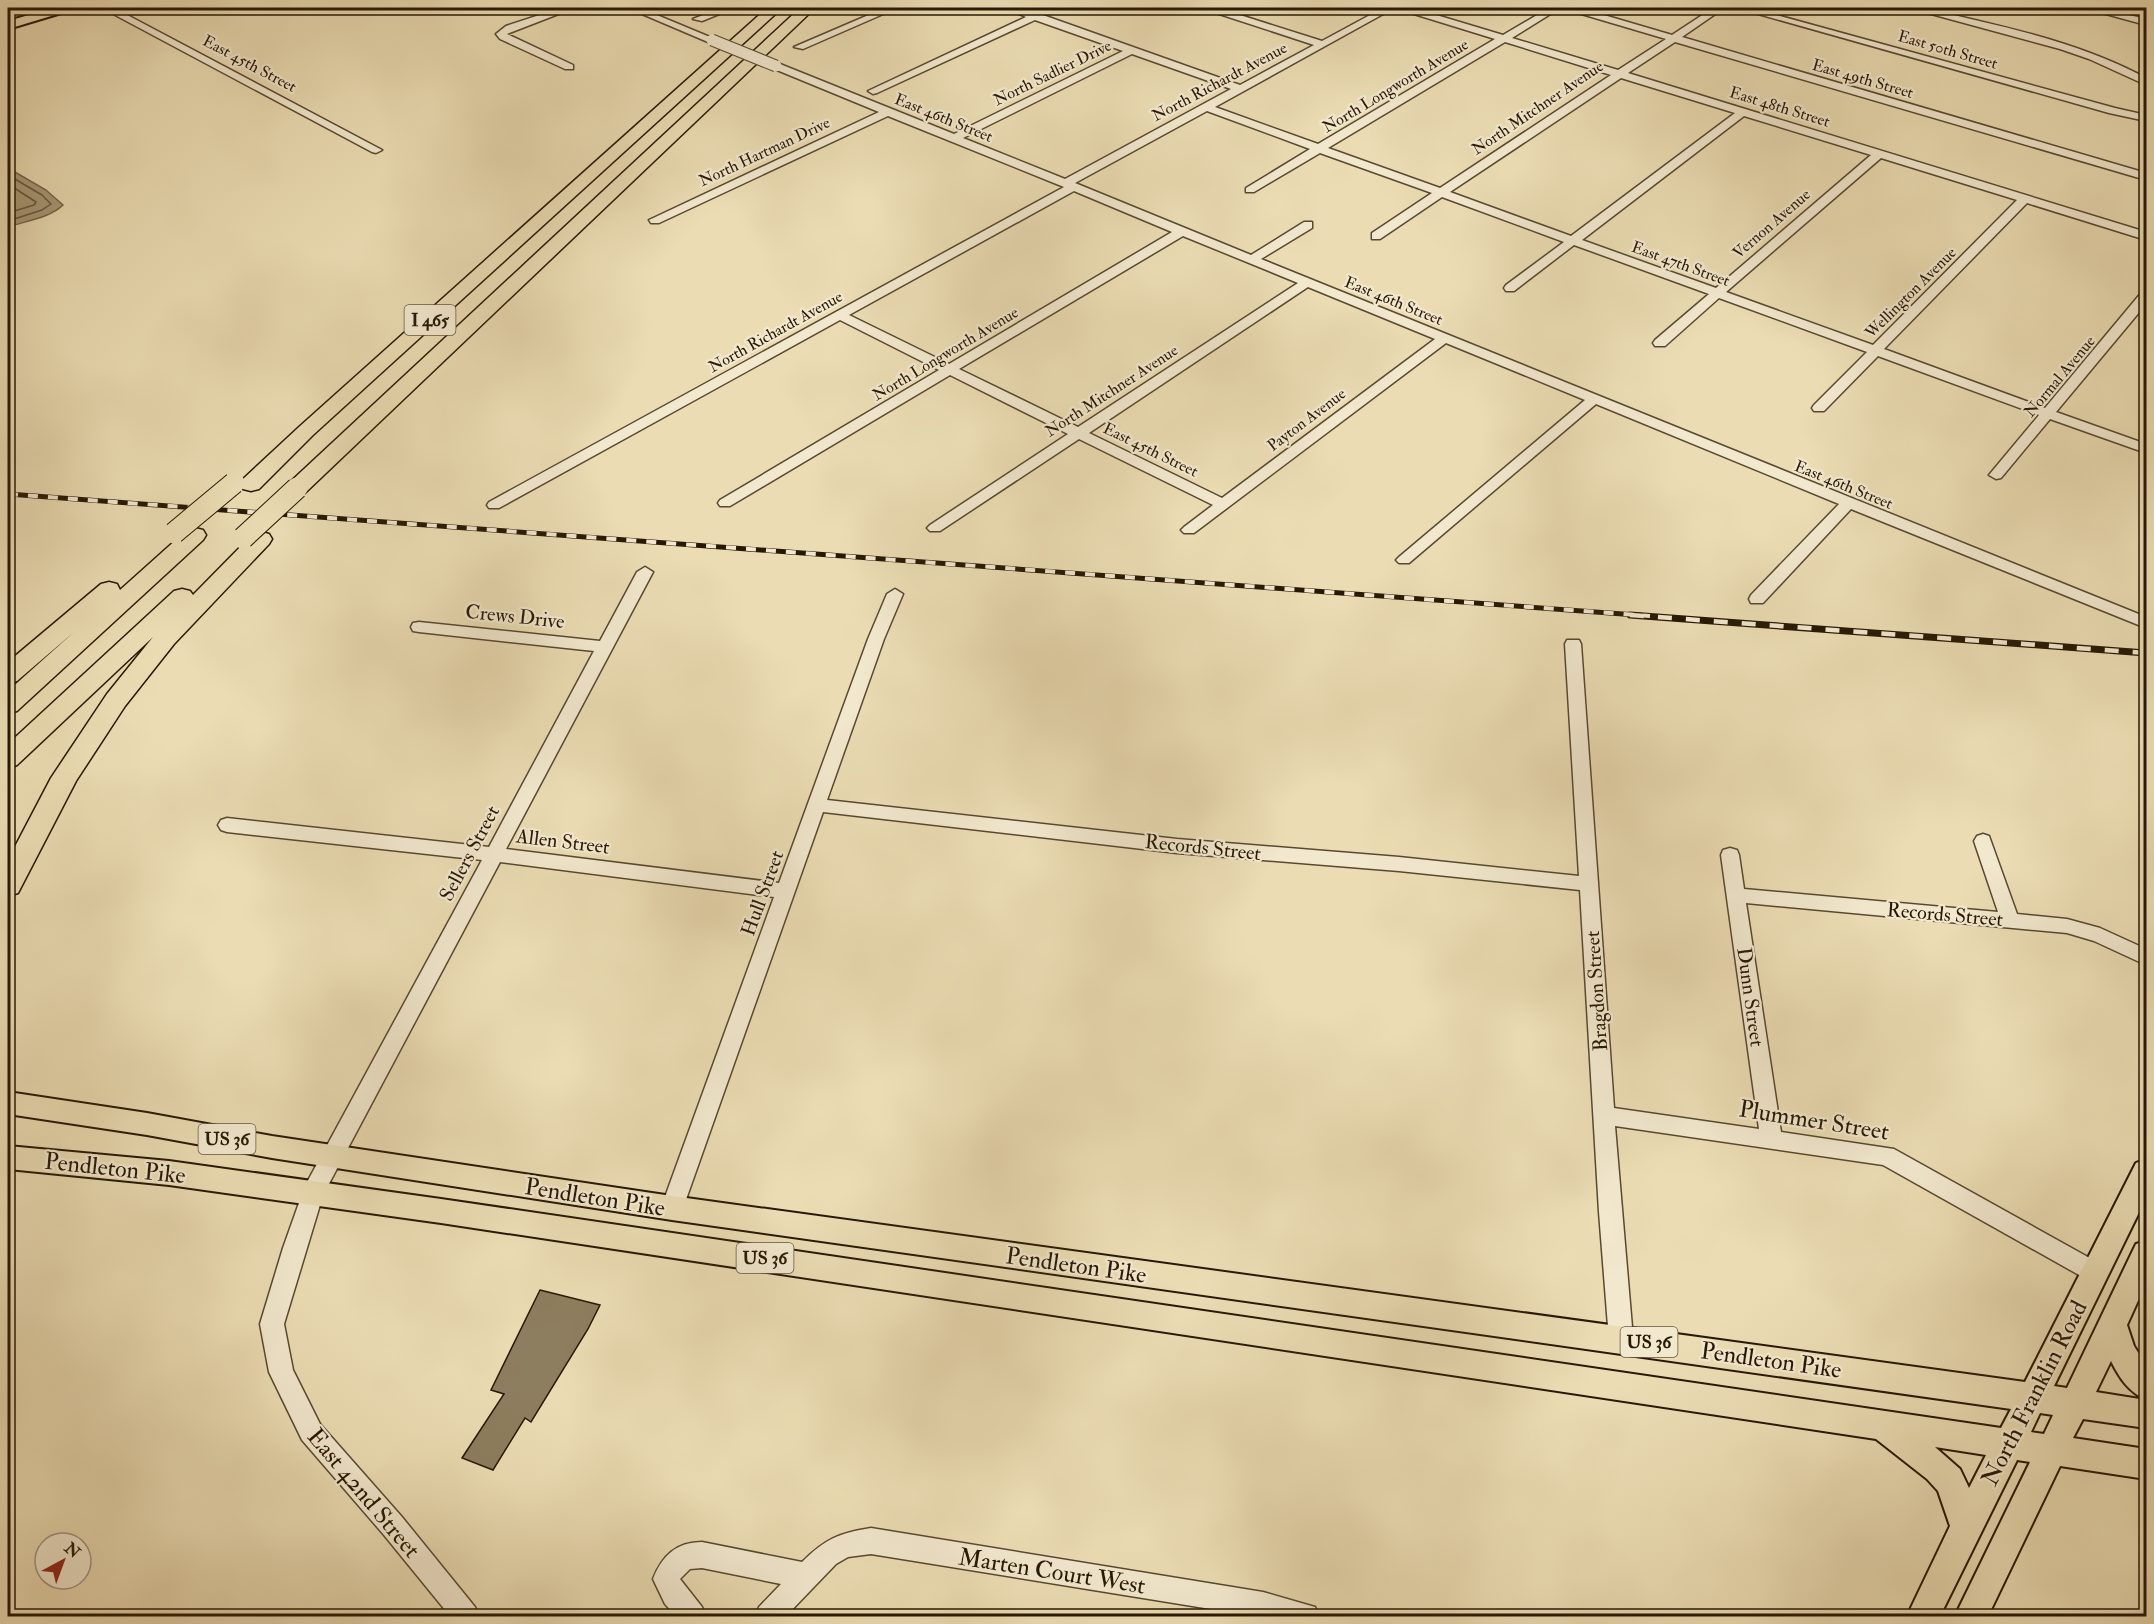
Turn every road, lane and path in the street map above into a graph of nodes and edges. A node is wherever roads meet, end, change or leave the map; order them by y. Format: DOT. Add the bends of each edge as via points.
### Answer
graph roads {
  1 [pos="64,8"];
  2 [pos="107,8"];
  3 [pos="569,8"];
  4 [pos="633,8"];
  5 [pos="729,8"];
  6 [pos="775,8"];
  7 [pos="808,8"];
  8 [pos="892,8"];
  9 [pos="1011,8"];
  10 [pos="1210,8"];
  11 [pos="1389,8"];
  12 [pos="1404,8"];
  13 [pos="1555,8"];
  14 [pos="1571,8"];
  15 [pos="1719,8"];
  16 [pos="1742,8"];
  17 [pos="1914,8"];
  18 [pos="2089,8"];
  19 [pos="1036,16"];
  20 [pos="698,20"];
  21 [pos="2146,22"];
  22 [pos="8,25"];
  23 [pos="1674,38"];
  24 [pos="1505,39"];
  25 [pos="1322,44"];
  26 [pos="799,47"];
  27 [pos="1132,50"];
  28 [pos="569,67"];
  29 [pos="1618,74"];
  30 [pos="2146,82"];
  31 [pos="1241,88"];
  32 [pos="873,91"];
  33 [pos="1205,108"];
  34 [pos="887,112"];
  35 [pos="1743,112"];
  36 [pos="2146,118"];
  37 [pos="953,139"];
  38 [pos="1320,149"];
  39 [pos="376,150"];
  40 [pos="1879,154"];
  41 [pos="2146,177"];
  42 [pos="1069,185"];
  43 [pos="1250,190"];
  44 [pos="1441,193"];
  45 [pos="2025,199"];
  46 [pos="655,220"];
  47 [pos="1308,225"];
  48 [pos="1182,231"];
  49 [pos="1376,236"];
  50 [pos="2146,236"];
  51 [pos="1574,241"];
  52 [pos="1251,260"];
  53 [pos="1307,282"];
  54 [pos="1510,288"];
  55 [pos="1717,293"];
  56 [pos="2146,296"];
  57 [pos="839,315"];
  58 [pos="1444,338"];
  59 [pos="1660,343"];
  60 [pos="1875,350"];
  61 [pos="949,370"];
  62 [pos="1594,399"];
  63 [pos="1819,408"];
  64 [pos="2050,414"];
  65 [pos="1078,433"];
  66 [pos="2146,448"];
  67 [pos="1996,476"];
  68 [pos="725,503"];
  69 [pos="1848,503"];
  70 [pos="1222,504"];
  71 [pos="494,505"];
  72 [pos="935,528"];
  73 [pos="1189,530"];
  74 [pos="184,534"];
  75 [pos="252,539"];
  76 [pos="1404,560"];
  77 [pos="645,572"];
  78 [pos="895,594"];
  79 [pos="1757,599"];
  80 [pos="2144,623"];
  81 [pos="419,627"];
  82 [pos="1573,644"];
  83 [pos="606,646"];
  84 [pos="8,675"];
  85 [pos="8,705"];
  86 [pos="8,759"];
  87 [pos="817,805"];
  88 [pos="227,825"];
  89 [pos="1983,841"];
  90 [pos="493,854"];
  91 [pos="1730,855"];
  92 [pos="1589,884"];
  93 [pos="8,886"];
  94 [pos="786,891"];
  95 [pos="1737,895"];
  96 [pos="2010,920"];
  97 [pos="2146,958"];
  98 [pos="8,1103"];
  99 [pos="1604,1116"];
  100 [pos="1771,1139"];
  101 [pos="8,1156"];
  102 [pos="335,1156"];
  103 [pos="2146,1171"];
  104 [pos="314,1193"];
  105 [pos="672,1208"];
  106 [pos="2146,1253"];
  107 [pos="2096,1273"];
  108 [pos="2113,1326"];
  109 [pos="1621,1339"];
  110 [pos="2146,1385"];
  111 [pos="2032,1398"];
  112 [pos="2076,1404"];
  113 [pos="2146,1414"];
  114 [pos="1885,1427"];
  115 [pos="2008,1444"];
  116 [pos="2051,1450"];
  117 [pos="2146,1464"];
  118 [pos="1966,1527"];
  119 [pos="808,1576"];
  120 [pos="466,1617"];
  121 [pos="693,1617"];
  122 [pos="768,1617"];
  123 [pos="1306,1617"];
  124 [pos="1923,1617"];
  125 [pos="1971,1617"];
  1 -- 22 [label="main road"];
  2 -- 39 [label="street, East 45th Street"];
  3 -- 28 [label="street" via="502,33 504,38"];
  4 -- 34 [label="street, East 46th Street, bridge"];
  5 -- 20 [label="street"];
  6 -- 74 [label="highway, I 465" via="306,431"];
  7 -- 75 [label="highway, I 465" via="404,388"];
  8 -- 26 [label="street"];
  9 -- 19 [label="street"];
  10 -- 25 [label="street"];
  11 -- 25 [label="street, North Richardt Avenue"];
  12 -- 24 [label="street, East 48th Street"];
  13 -- 24 [label="street, North Longworth Avenue"];
  14 -- 23 [label="street, East 49th Street"];
  15 -- 23 [label="street, North Mitchner Avenue"];
  16 -- 36 [label="street, East 50th Street"];
  17 -- 30 [label="street" via="2079,52 2120,67"];
  18 -- 21 [label="street"];
  19 -- 27 [label="street"];
  19 -- 32 [label="street"];
  23 -- 29 [label="street, North Mitchner Avenue"];
  23 -- 41 [label="street, East 49th Street"];
  24 -- 29 [label="street, East 48th Street"];
  24 -- 38 [label="street, North Longworth Avenue"];
  25 -- 31 [label="street, North Richardt Avenue"];
  27 -- 31 [label="street"];
  27 -- 37 [label="street, North Sadlier Drive"];
  29 -- 35 [label="street, East 48th Street"];
  29 -- 44 [label="street, North Mitchner Avenue"];
  31 -- 33 [label="street, North Richardt Avenue"];
  33 -- 38 [label="street, East 47th Street"];
  33 -- 42 [label="street, North Richardt Avenue"];
  34 -- 37 [label="street, East 46th Street"];
  34 -- 46 [label="street, North Hartman Drive"];
  35 -- 40 [label="street, East 48th Street"];
  35 -- 51 [label="street"];
  37 -- 42 [label="street, East 46th Street"];
  38 -- 43 [label="street, North Longworth Avenue"];
  38 -- 44 [label="street, East 47th Street"];
  40 -- 45 [label="street, East 48th Street"];
  40 -- 55 [label="street, Vernon Avenue"];
  42 -- 48 [label="street, East 46th Street"];
  42 -- 57 [label="street, North Richardt Avenue"];
  44 -- 49 [label="street, North Mitchner Avenue"];
  44 -- 51 [label="street, East 47th Street"];
  45 -- 50 [label="street, East 48th Street"];
  45 -- 60 [label="street, Wellington Avenue"];
  47 -- 52 [label="street"];
  48 -- 52 [label="street, East 46th Street"];
  48 -- 61 [label="street, North Longworth Avenue"];
  51 -- 54 [label="street"];
  51 -- 55 [label="street, East 47th Street"];
  52 -- 53 [label="street, East 46th Street"];
  53 -- 58 [label="street, East 46th Street"];
  53 -- 65 [label="street, North Mitchner Avenue"];
  55 -- 59 [label="street, Vernon Avenue"];
  55 -- 60 [label="street, East 47th Street"];
  56 -- 64 [label="street, Normal Avenue"];
  57 -- 61 [label="street, East 45th Street"];
  57 -- 71 [label="street, North Richardt Avenue"];
  58 -- 62 [label="street, East 46th Street"];
  58 -- 70 [label="street, Payton Avenue"];
  60 -- 63 [label="street, Wellington Avenue"];
  60 -- 64 [label="street, East 47th Street"];
  61 -- 65 [label="street, East 45th Street"];
  61 -- 68 [label="street, North Longworth Avenue"];
  62 -- 69 [label="street, East 46th Street"];
  62 -- 76 [label="street"];
  64 -- 66 [label="street, East 47th Street"];
  64 -- 67 [label="street, Normal Avenue"];
  65 -- 70 [label="street, East 45th Street"];
  65 -- 72 [label="street, North Mitchner Avenue"];
  69 -- 79 [label="street"];
  69 -- 80 [label="street, East 46th Street"];
  70 -- 73 [label="street, Payton Avenue"];
  74 -- 84 [label="highway"];
  74 -- 85 [label="highway, I 465"];
  75 -- 86 [label="highway"];
  75 -- 93 [label="highway" via="116,700 64,778"];
  77 -- 83 [label="street, Sellers Street"];
  78 -- 87 [label="street, Hull Street"];
  81 -- 83 [label="street, Crews Drive"];
  82 -- 92 [label="street, Bragdon Street"];
  83 -- 90 [label="street, Sellers Street"];
  87 -- 92 [label="street, Records Street" via="1177,846"];
  87 -- 94 [label="street, Hull Street"];
  88 -- 90 [label="street, Allen Street"];
  89 -- 96 [label="street"];
  90 -- 94 [label="street, Allen Street"];
  90 -- 102 [label="street, Sellers Street"];
  91 -- 95 [label="street, Dunn Street"];
  92 -- 99 [label="street, Bragdon Street"];
  94 -- 105 [label="street, Hull Street"];
  95 -- 96 [label="street, Records Street"];
  95 -- 100 [label="street, Dunn Street"];
  96 -- 97 [label="street, Records Street" via="2084,929"];
  98 -- 102 [label="main road, Pendleton Pike / US 36"];
  99 -- 100 [label="street, Plummer Street"];
  99 -- 109 [label="street, Bragdon Street"];
  100 -- 107 [label="street, Plummer Street" via="1886,1156"];
  101 -- 104 [label="main road, Pendleton Pike / US 36"];
  102 -- 104 [label="street, East 42nd Street"];
  102 -- 105 [label="main road, Pendleton Pike / US 36"];
  103 -- 107 [label="main road, North Franklin Road"];
  104 -- 114 [label="main road, Pendleton Pike / US 36" via="1182,1319"];
  104 -- 120 [label="street, East 42nd Street" via="272,1324 281,1372 311,1432"];
  105 -- 109 [label="main road, Pendleton Pike / US 36"];
  106 -- 108 [label="main road, North Franklin Road"];
  107 -- 111 [label="main road, North Franklin Road"];
  108 -- 110 [label="main road" via="2123,1357"];
  108 -- 112 [label="main road, North Franklin Road"];
  109 -- 111 [label="main road, Pendleton Pike / US 36"];
  111 -- 112 [label="main road, Pendleton Pike / US 36"];
  111 -- 115 [label="main road, North Franklin Road"];
  112 -- 113 [label="main road, Pendleton Pike / US 36"];
  112 -- 116 [label="main road, North Franklin Road"];
  114 -- 115 [label="main road, Pendleton Pike / US 36"];
  114 -- 118 [label="main road" via="1949,1479"];
  115 -- 116 [label="main road, Pendleton Pike / US 36"];
  115 -- 118 [label="main road, North Franklin Road"];
  116 -- 117 [label="main road, Pendleton Pike / US 36"];
  116 -- 125 [label="main road, North Franklin Road"];
  118 -- 124 [label="main road, North Franklin Road"];
  119 -- 121 [label="street" via="694,1555 680,1560 666,1579"];
  119 -- 122 [label="street, Marten Court West"];
  119 -- 123 [label="street, Marten Court West" via="840,1547 871,1541 1263,1605"];
}
